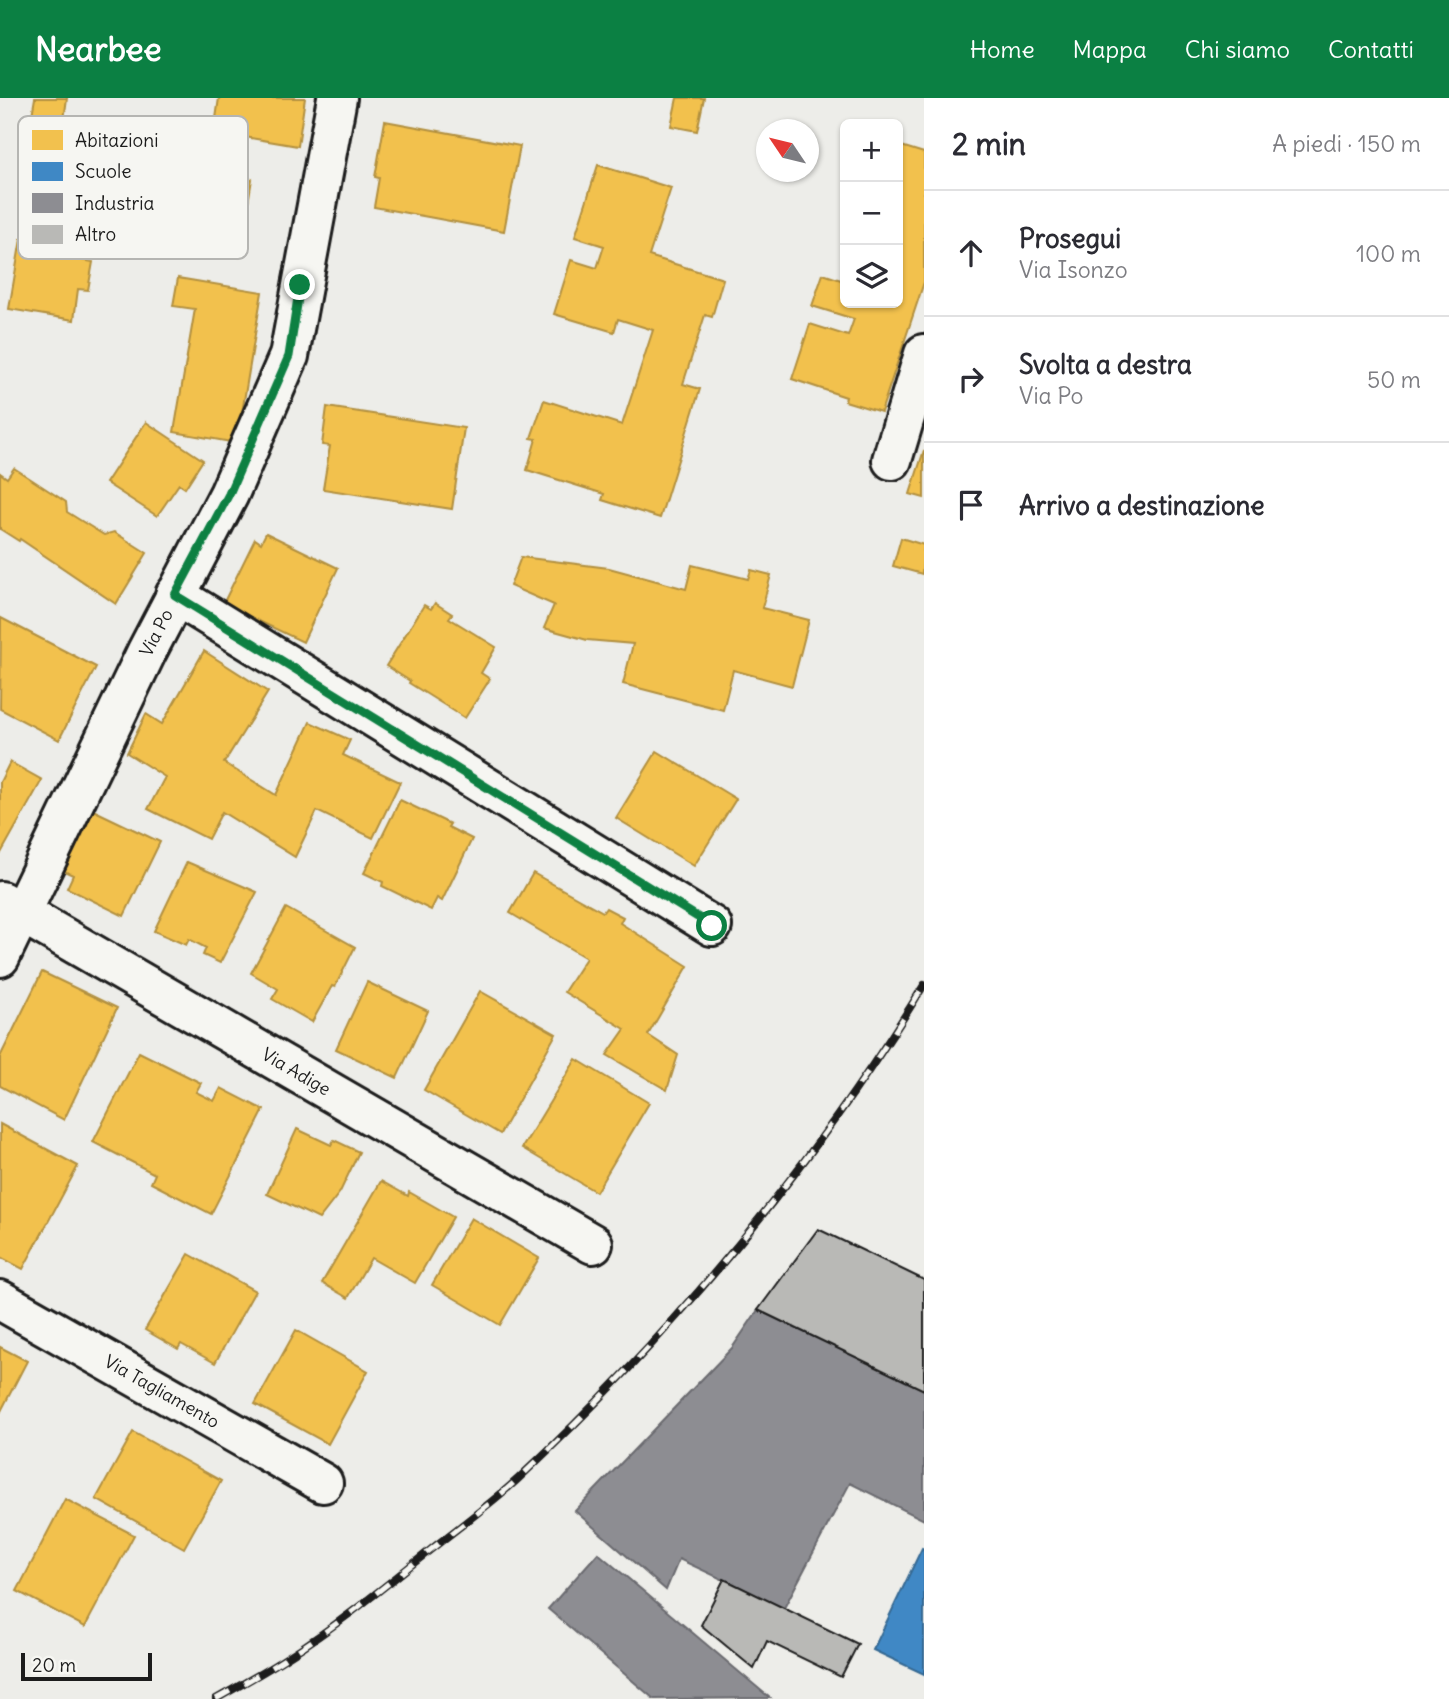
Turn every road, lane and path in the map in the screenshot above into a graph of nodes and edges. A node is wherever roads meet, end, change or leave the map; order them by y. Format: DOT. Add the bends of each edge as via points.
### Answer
graph roads {
  1 [pos="337,98"];
  2 [pos="924,354"];
  3 [pos="892,460"];
  4 [pos="175,595"];
  5 [pos="11,906"];
  6 [pos="712,926"];
  7 [pos="0,957"];
  8 [pos="593,1244"];
  9 [pos="0,1300"];
  10 [pos="323,1483"];
  1 -- 4 [label="street, Via Po" via="289,356 229,494"];
  2 -- 3 [label="street"];
  4 -- 5 [label="street, Via Po"];
  4 -- 6 [label="street"];
  5 -- 7 [label="street, Via Po"];
  5 -- 8 [label="street, Via Adige"];
  9 -- 10 [label="street, Via Tagliamento"];
}
